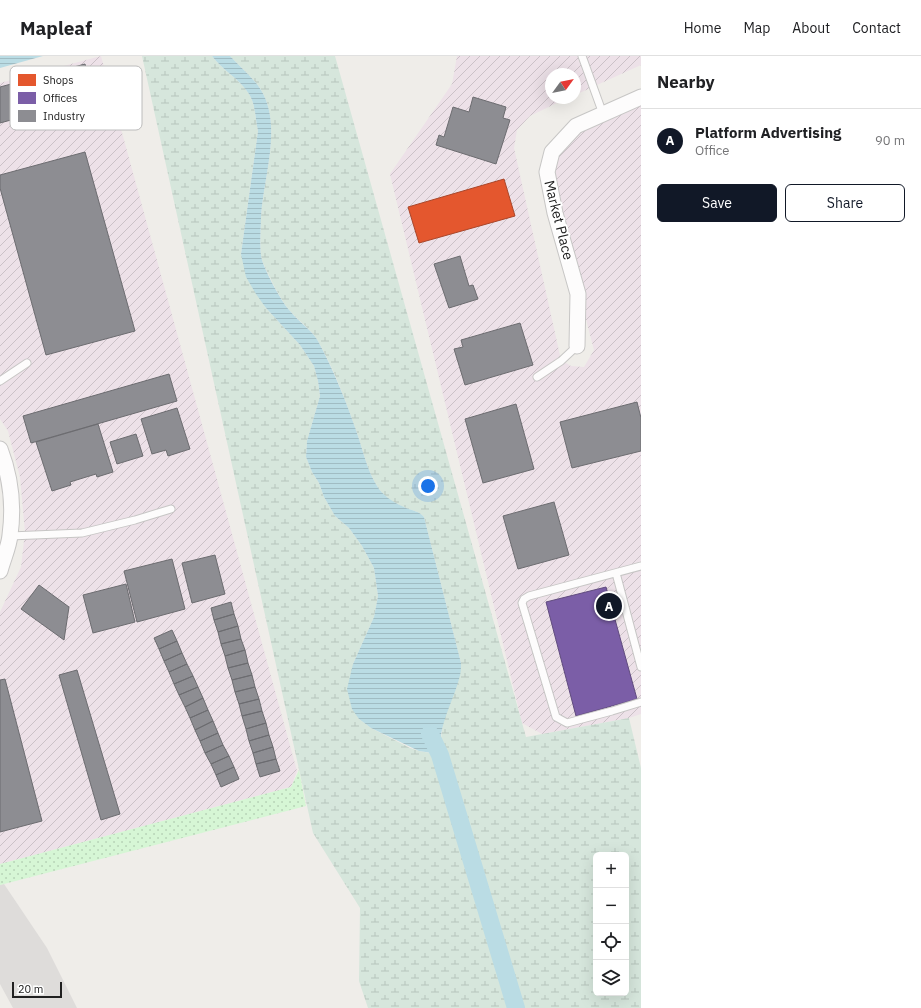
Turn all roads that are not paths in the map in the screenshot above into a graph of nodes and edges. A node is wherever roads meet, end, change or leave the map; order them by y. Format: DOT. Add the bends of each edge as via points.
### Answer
graph roads {
  1 [pos="582,56"];
  2 [pos="641,97"];
  3 [pos="604,114"];
  4 [pos="577,346"];
  5 [pos="26,363"];
  6 [pos="537,377"];
  7 [pos="0,381"];
  8 [pos="1,457"];
  9 [pos="171,509"];
  10 [pos="10,536"];
  11 [pos="641,566"];
  12 [pos="0,571"];
  13 [pos="616,573"];
  14 [pos="641,667"];
  15 [pos="641,702"];
  1 -- 3 [label="lane"];
  2 -- 3 [label="street, Market Place"];
  3 -- 4 [label="street, Market Place" via="576,126 563,139 552,152 547,172 578,294"];
  4 -- 6 [label="lane"];
  5 -- 7 [label="lane"];
  8 -- 10 [label="street" via="11,494"];
  9 -- 10 [label="lane" via="82,533"];
  10 -- 12 [label="street"];
  11 -- 13 [label="lane"];
  13 -- 14 [label="lane"];
  13 -- 15 [label="lane" via="529,596 522,603 556,717 567,723"];
}
